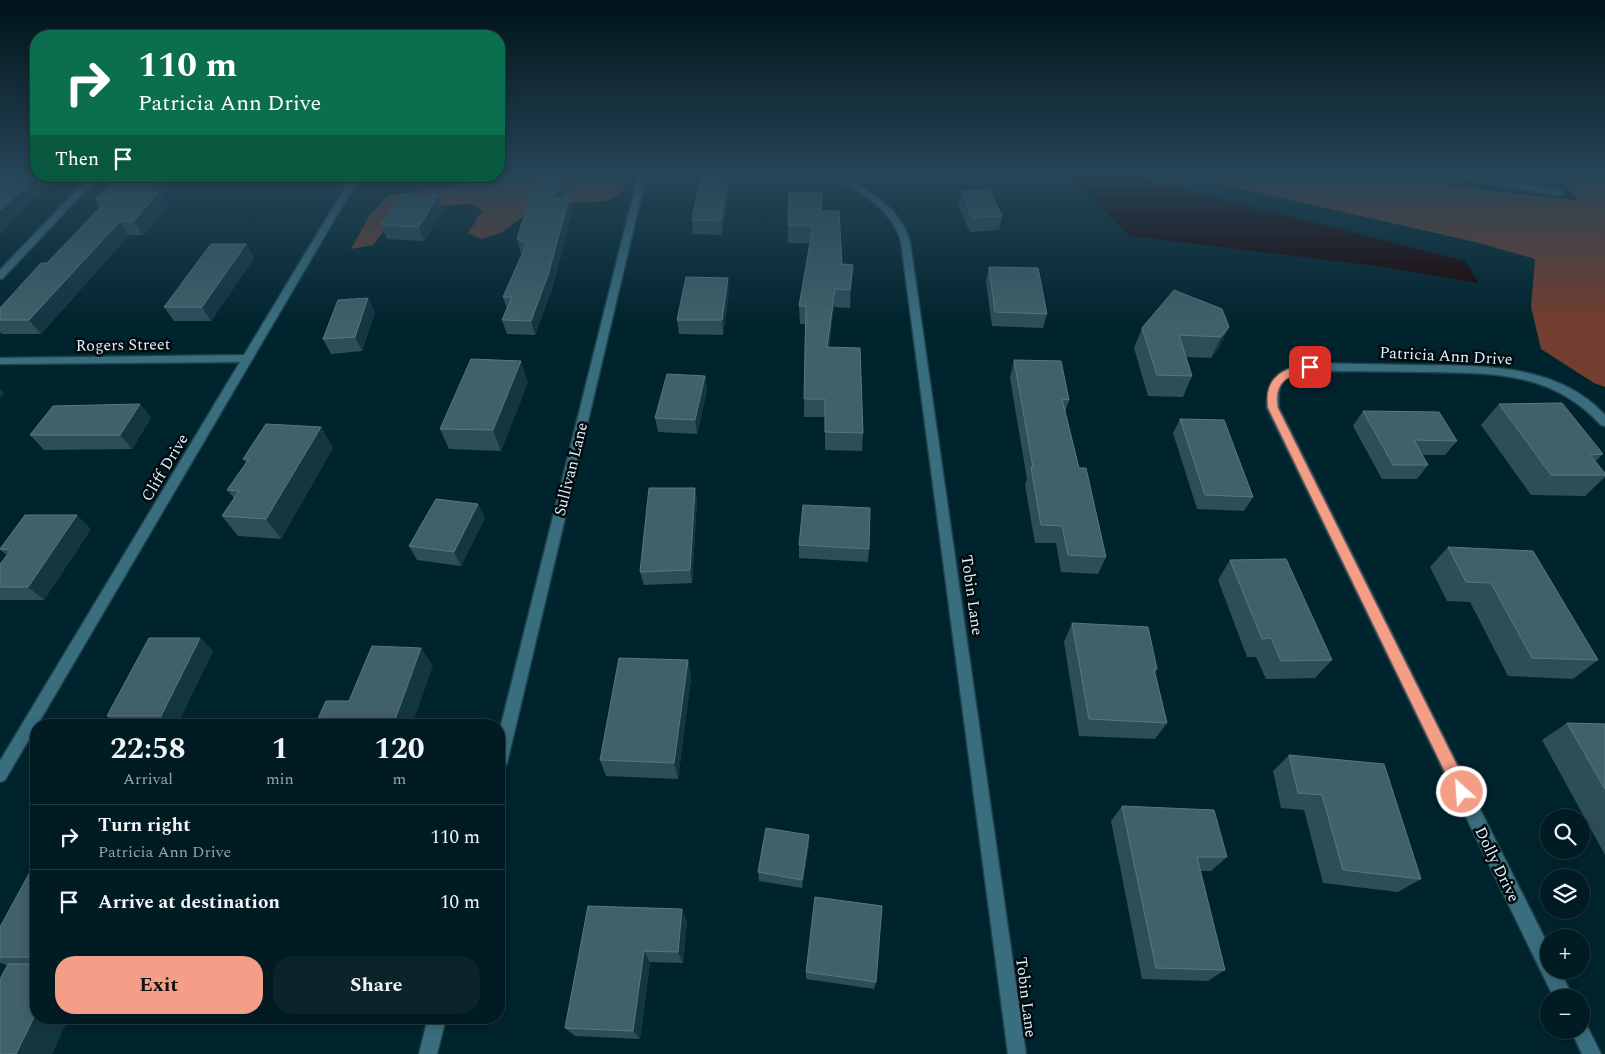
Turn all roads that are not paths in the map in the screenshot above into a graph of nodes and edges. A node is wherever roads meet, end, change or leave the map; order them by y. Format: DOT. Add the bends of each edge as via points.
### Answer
graph roads {
  1 [pos="48,225"];
  2 [pos="327,225"];
  3 [pos="630,225"];
  4 [pos="899,225"];
  5 [pos="0,276"];
  6 [pos="247,358"];
  7 [pos="0,361"];
  8 [pos="1275,383"];
  9 [pos="1605,422"];
  10 [pos="33,719"];
  11 [pos="30,724"];
  12 [pos="505,738"];
  13 [pos="0,775"];
  14 [pos="1540,948"];
  15 [pos="436,1024"];
  16 [pos="1584,1039"];
  17 [pos="428,1054"];
  18 [pos="1017,1054"];
  19 [pos="1592,1054"];
  1 -- 5 [label="street"];
  2 -- 6 [label="street, Cliff Drive"];
  3 -- 12 [label="street, Sullivan Lane"];
  4 -- 18 [label="street, Tobin Lane" via="908,257"];
  6 -- 7 [label="street, Rogers Street"];
  6 -- 10 [label="street, Cliff Drive"];
  8 -- 9 [label="street, Patricia Ann Drive" via="1297,369 1310,367 1510,372 1569,391"];
  8 -- 14 [label="street, Dolly Drive" via="1271,394 1273,408"];
  11 -- 13 [label="street, Cliff Drive"];
  15 -- 17 [label="street"];
  16 -- 19 [label="street"];
}
